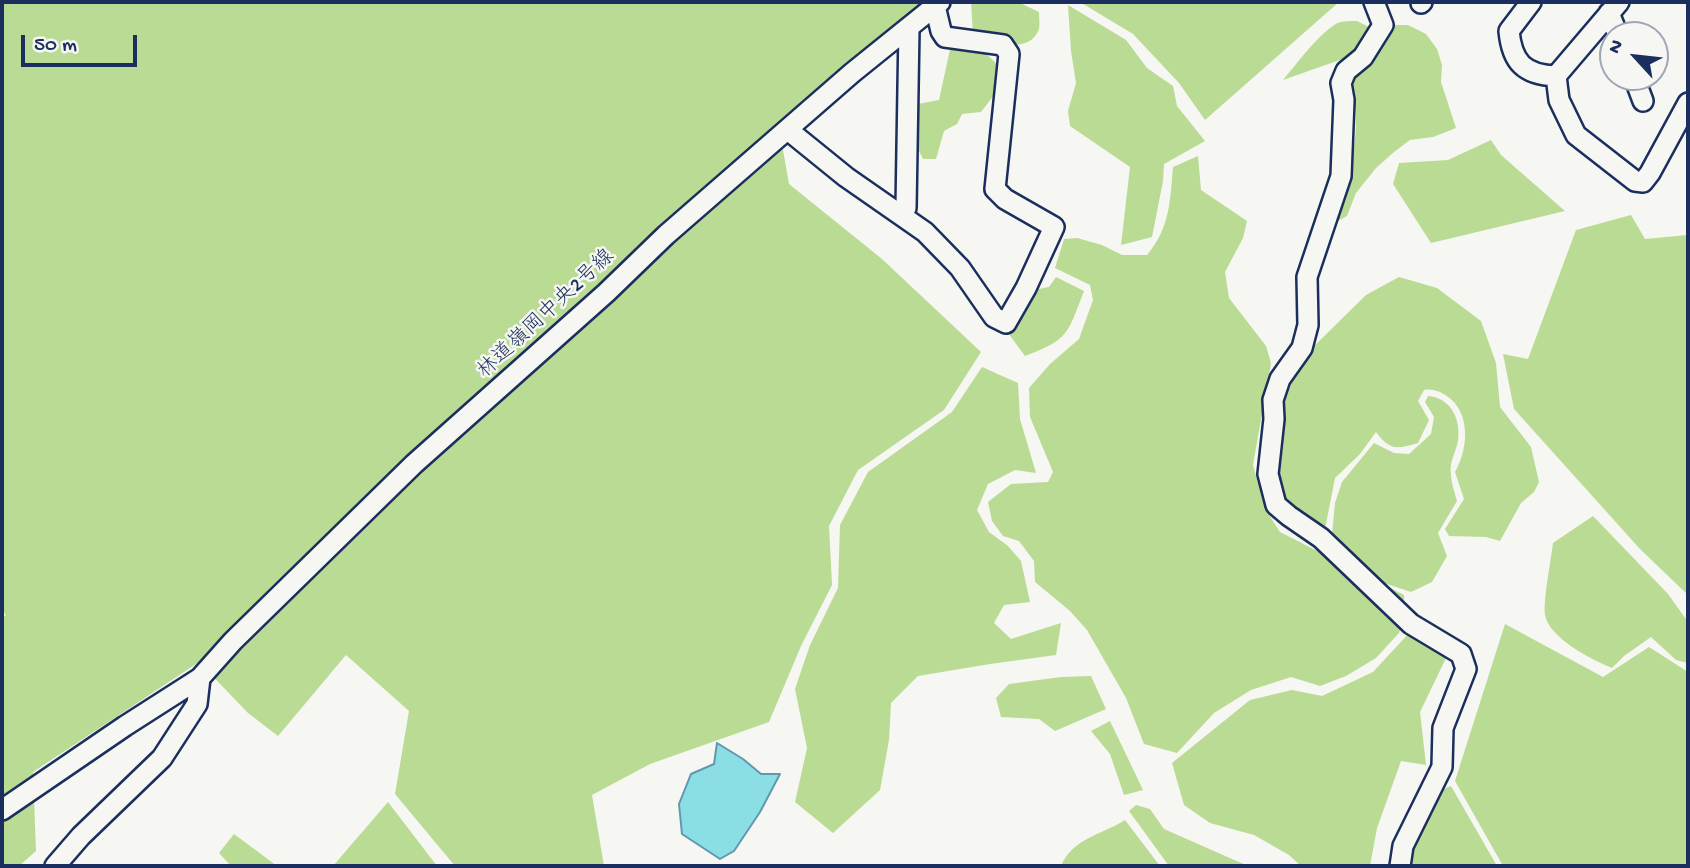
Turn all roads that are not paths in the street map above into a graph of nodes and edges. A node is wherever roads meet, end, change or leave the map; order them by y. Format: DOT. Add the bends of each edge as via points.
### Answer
graph roads {
  1 [pos="1374,2"];
  2 [pos="1531,2"];
  3 [pos="938,4"];
  4 [pos="1614,8"];
  5 [pos="909,28"];
  6 [pos="1556,76"];
  7 [pos="1639,91"];
  8 [pos="1643,101"];
  9 [pos="1688,103"];
  10 [pos="788,130"];
  11 [pos="901,215"];
  12 [pos="200,678"];
  13 [pos="4,804"];
  14 [pos="55,866"];
  15 [pos="1399,866"];
  1 -- 15 [label="street" via="1383,25 1341,83 1341,176 1307,277 1308,325 1302,348 1280,379 1273,400 1268,474 1276,505 1321,538 1411,624 1461,654 1466,669 1443,728 1442,767 1403,846"];
  2 -- 6 [label="street" via="1509,31 1511,51 1521,65 1540,75"];
  3 -- 5 [label="street, 林道嶺岡中央2号線"];
  3 -- 11 [label="street" via="946,37 1003,45 1009,54 995,188 1005,200 1055,227 1006,323 994,317 960,268"];
  4 -- 6 [label="street"];
  5 -- 10 [label="street, 林道嶺岡中央2号線"];
  5 -- 11 [label="street" via="906,208"];
  6 -- 9 [label="street" via="1559,100 1576,135 1635,181 1643,182 1650,173"];
  7 -- 8 [label="street"];
  10 -- 11 [label="street"];
  10 -- 12 [label="street, 林道嶺岡中央2号線" via="414,464 233,640"];
  12 -- 13 [label="street"];
  12 -- 14 [label="street" via="197,704 162,758"];
}
